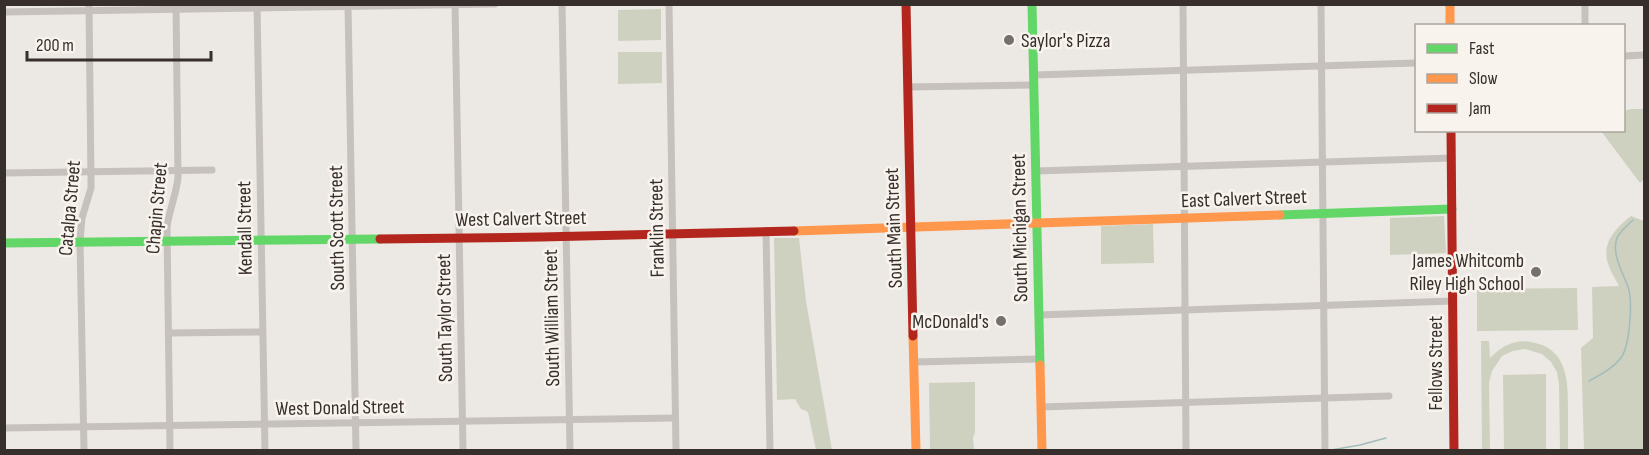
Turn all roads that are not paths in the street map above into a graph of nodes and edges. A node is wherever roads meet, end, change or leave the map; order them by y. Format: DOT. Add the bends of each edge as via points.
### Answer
graph roads {
  1 [pos="495,4"];
  2 [pos="562,4"];
  3 [pos="669,4"];
  4 [pos="906,4"];
  5 [pos="1032,4"];
  6 [pos="1183,4"];
  7 [pos="1322,4"];
  8 [pos="1450,4"];
  9 [pos="1585,4"];
  10 [pos="455,5"];
  11 [pos="257,6"];
  12 [pos="348,6"];
  13 [pos="176,7"];
  14 [pos="89,8"];
  15 [pos="4,12"];
  16 [pos="1450,24"];
  17 [pos="1585,24"];
  18 [pos="1625,56"];
  19 [pos="1644,56"];
  20 [pos="1415,63"];
  21 [pos="1322,65"];
  22 [pos="1184,70"];
  23 [pos="1034,75"];
  24 [pos="1034,85"];
  25 [pos="908,87"];
  26 [pos="1451,132"];
  27 [pos="1452,158"];
  28 [pos="1322,162"];
  29 [pos="1184,166"];
  30 [pos="212,170"];
  31 [pos="178,171"];
  32 [pos="1036,171"];
  33 [pos="91,172"];
  34 [pos="4,173"];
  35 [pos="1452,209"];
  36 [pos="1323,213"];
  37 [pos="1185,218"];
  38 [pos="1037,222"];
  39 [pos="912,226"];
  40 [pos="766,231"];
  41 [pos="672,233"];
  42 [pos="566,236"];
  43 [pos="459,237"];
  44 [pos="352,238"];
  45 [pos="167,240"];
  46 [pos="261,240"];
  47 [pos="80,241"];
  48 [pos="4,243"];
  49 [pos="1453,301"];
  50 [pos="1324,306"];
  51 [pos="1185,310"];
  52 [pos="1038,315"];
  53 [pos="262,332"];
  54 [pos="168,333"];
  55 [pos="1040,359"];
  56 [pos="915,362"];
  57 [pos="1389,396"];
  58 [pos="1324,398"];
  59 [pos="1186,402"];
  60 [pos="1041,407"];
  61 [pos="675,418"];
  62 [pos="569,420"];
  63 [pos="463,421"];
  64 [pos="356,423"];
  65 [pos="264,424"];
  66 [pos="170,425"];
  67 [pos="84,427"];
  68 [pos="4,428"];
  69 [pos="84,450"];
  70 [pos="170,450"];
  71 [pos="265,450"];
  72 [pos="356,450"];
  73 [pos="463,450"];
  74 [pos="570,450"];
  75 [pos="676,450"];
  76 [pos="770,450"];
  77 [pos="916,450"];
  78 [pos="1042,450"];
  79 [pos="1186,450"];
  80 [pos="1325,450"];
  81 [pos="1454,450"];
  1 -- 10 [label="street"];
  2 -- 42 [label="street, South William Street"];
  3 -- 41 [label="street, Franklin Street"];
  4 -- 25 [label="street, South Main Street"];
  5 -- 23 [label="street, South Michigan Street"];
  6 -- 22 [label="street"];
  7 -- 21 [label="street"];
  8 -- 16 [label="street"];
  9 -- 17 [label="street"];
  10 -- 12 [label="street"];
  10 -- 43 [label="street, South Taylor Street"];
  11 -- 12 [label="street"];
  11 -- 13 [label="street"];
  11 -- 46 [label="street, Kendall Street"];
  12 -- 44 [label="street, South Scott Street"];
  13 -- 14 [label="street"];
  13 -- 31 [label="street, Chapin Street"];
  14 -- 15 [label="street"];
  14 -- 33 [label="street, Catalpa Street"];
  18 -- 19 [label="street"];
  20 -- 21 [label="street"];
  21 -- 22 [label="street"];
  21 -- 28 [label="street"];
  22 -- 23 [label="street"];
  22 -- 29 [label="street"];
  23 -- 24 [label="street, South Michigan Street"];
  24 -- 25 [label="street"];
  24 -- 32 [label="street, South Michigan Street"];
  25 -- 39 [label="street, South Main Street"];
  26 -- 27 [label="street, Fellows Street"];
  27 -- 28 [label="street"];
  27 -- 35 [label="street, Fellows Street"];
  28 -- 29 [label="street"];
  28 -- 36 [label="street"];
  29 -- 32 [label="street"];
  29 -- 37 [label="street"];
  30 -- 31 [label="street"];
  31 -- 33 [label="street"];
  31 -- 45 [label="street, Chapin Street"];
  32 -- 38 [label="street, South Michigan Street"];
  33 -- 34 [label="street"];
  33 -- 47 [label="street, Catalpa Street"];
  35 -- 36 [label="street, East Calvert Street"];
  35 -- 49 [label="street, Fellows Street"];
  36 -- 37 [label="street, East Calvert Street"];
  36 -- 50 [label="street"];
  37 -- 38 [label="street, East Calvert Street"];
  37 -- 51 [label="street"];
  38 -- 39 [label="street, West Calvert Street"];
  38 -- 52 [label="street, South Michigan Street"];
  39 -- 40 [label="street, West Calvert Street"];
  39 -- 56 [label="street, South Main Street"];
  40 -- 41 [label="street, West Calvert Street"];
  40 -- 76 [label="street"];
  41 -- 42 [label="street, West Calvert Street"];
  41 -- 61 [label="street, Franklin Street"];
  42 -- 43 [label="street, West Calvert Street"];
  42 -- 62 [label="street, South William Street"];
  43 -- 44 [label="street, West Calvert Street"];
  43 -- 63 [label="street, South Taylor Street"];
  44 -- 46 [label="street, West Calvert Street"];
  44 -- 64 [label="street, South Scott Street"];
  45 -- 46 [label="street, West Calvert Street"];
  45 -- 47 [label="street, West Calvert Street"];
  45 -- 54 [label="street, Chapin Street"];
  46 -- 53 [label="street, Kendall Street"];
  47 -- 48 [label="street, West Calvert Street"];
  47 -- 67 [label="street, Catalpa Street"];
  49 -- 50 [label="street"];
  49 -- 81 [label="street, Fellows Street"];
  50 -- 51 [label="street"];
  50 -- 58 [label="street"];
  51 -- 52 [label="street"];
  51 -- 59 [label="street"];
  52 -- 55 [label="street, South Michigan Street"];
  53 -- 54 [label="street"];
  53 -- 65 [label="street, Kendall Street"];
  54 -- 66 [label="street, Chapin Street"];
  55 -- 56 [label="street"];
  55 -- 60 [label="street, South Michigan Street"];
  56 -- 77 [label="street, South Main Street"];
  57 -- 58 [label="street"];
  58 -- 59 [label="street"];
  58 -- 80 [label="street"];
  59 -- 60 [label="street"];
  59 -- 79 [label="street"];
  60 -- 78 [label="street, South Michigan Street"];
  61 -- 62 [label="street, West Donald Street"];
  61 -- 75 [label="street, Franklin Street"];
  62 -- 63 [label="street, West Donald Street"];
  62 -- 74 [label="street, South William Street"];
  63 -- 64 [label="street, West Donald Street"];
  63 -- 73 [label="street, South Taylor Street"];
  64 -- 65 [label="street, West Donald Street"];
  64 -- 72 [label="street, South Scott Street"];
  65 -- 66 [label="street, West Donald Street"];
  65 -- 71 [label="street, Kendall Street"];
  66 -- 67 [label="street, West Donald Street"];
  66 -- 70 [label="street, Chapin Street"];
  67 -- 68 [label="street, West Donald Street"];
  67 -- 69 [label="street, Catalpa Street"];
}
